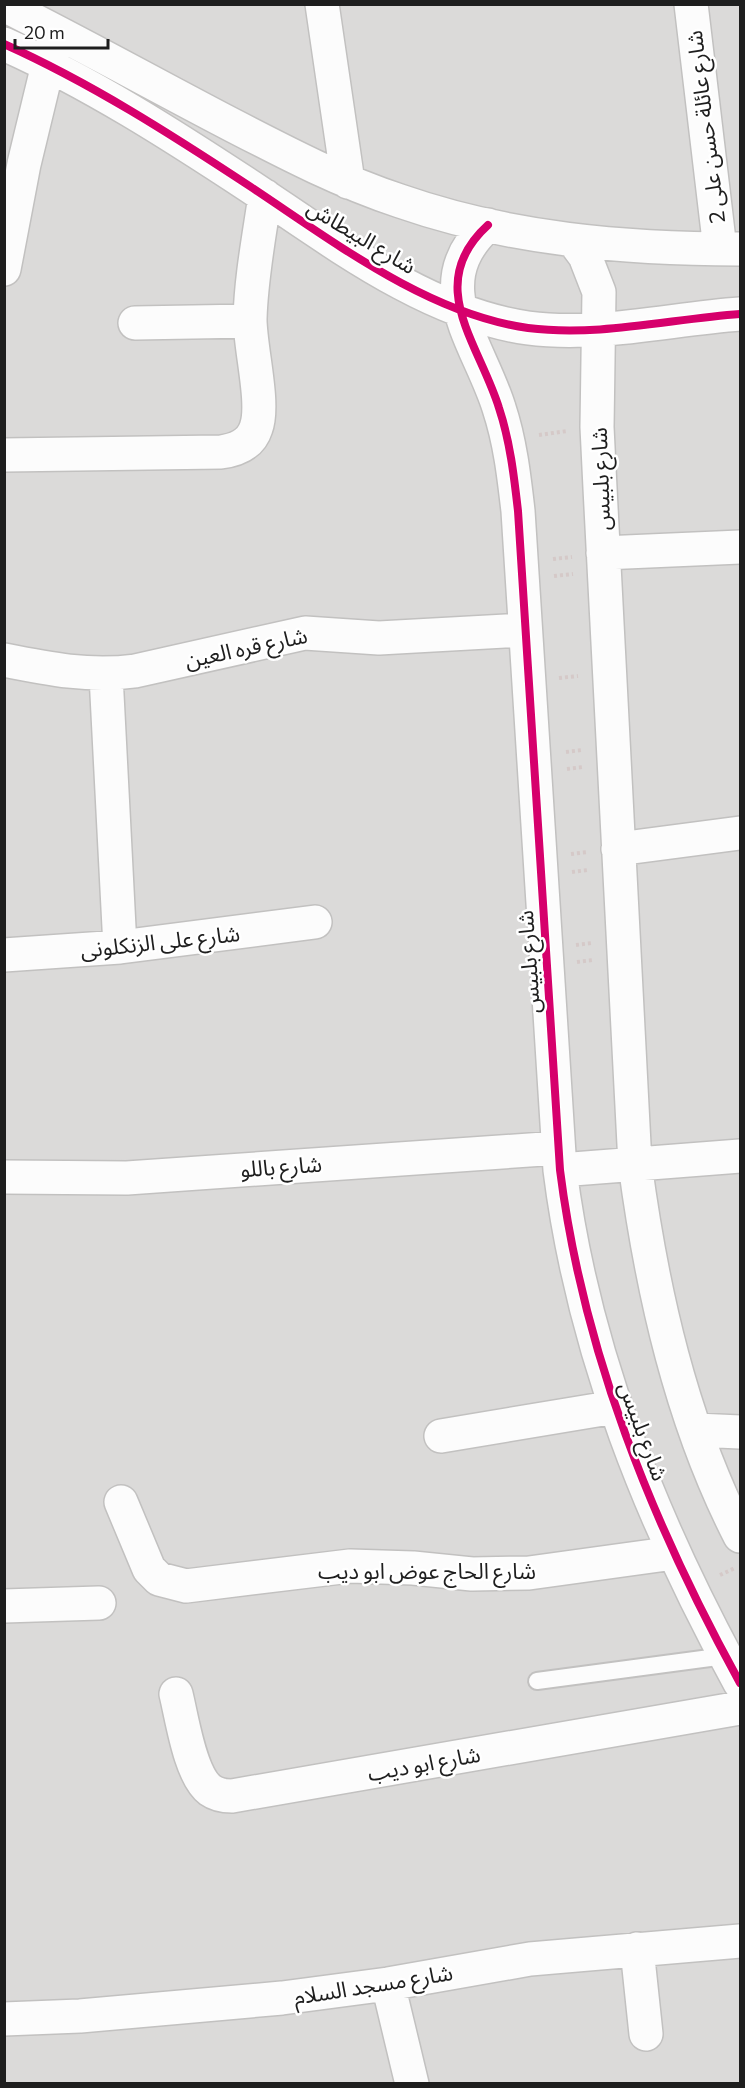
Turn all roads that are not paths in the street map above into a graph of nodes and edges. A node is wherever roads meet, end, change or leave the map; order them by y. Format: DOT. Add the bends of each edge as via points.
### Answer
graph roads {
  1 [pos="322,4"];
  2 [pos="691,4"];
  3 [pos="4,5"];
  4 [pos="56,31"];
  5 [pos="4,44"];
  6 [pos="49,64"];
  7 [pos="14,164"];
  8 [pos="348,182"];
  9 [pos="265,196"];
  10 [pos="488,225"];
  11 [pos="573,240"];
  12 [pos="730,249"];
  13 [pos="4,269"];
  14 [pos="459,309"];
  15 [pos="741,314"];
  16 [pos="250,321"];
  17 [pos="135,323"];
  18 [pos="600,330"];
  19 [pos="4,454"];
  20 [pos="741,547"];
  21 [pos="603,562"];
  22 [pos="525,630"];
  23 [pos="4,660"];
  24 [pos="106,675"];
  25 [pos="741,833"];
  26 [pos="618,858"];
  27 [pos="315,922"];
  28 [pos="120,947"];
  29 [pos="4,955"];
  30 [pos="741,1156"];
  31 [pos="559,1159"];
  32 [pos="635,1164"];
  33 [pos="4,1177"];
  34 [pos="615,1407"];
  35 [pos="696,1431"];
  36 [pos="741,1432"];
  37 [pos="441,1436"];
  38 [pos="121,1502"];
  39 [pos="741,1536"];
  40 [pos="674,1553"];
  41 [pos="99,1602"];
  42 [pos="4,1606"];
  43 [pos="733,1669"];
  44 [pos="537,1681"];
  45 [pos="176,1694"];
  46 [pos="741,1708"];
  47 [pos="741,1941"];
  48 [pos="638,1949"];
  49 [pos="388,1984"];
  50 [pos="4,2019"];
  51 [pos="646,2034"];
  52 [pos="412,2084"];
  1 -- 8 [label="street"];
  2 -- 12 [label="street, شارع عائلة حسن على 2"];
  3 -- 4 [label="street, شارع البيطاش"];
  4 -- 6 [label="street"];
  4 -- 8 [label="street, شارع البيطاش"];
  5 -- 6 [label="street, شارع البيطاش"];
  6 -- 7 [label="street"];
  6 -- 9 [label="street, شارع البيطاش"];
  7 -- 13 [label="street"];
  8 -- 10 [label="street, شارع البيطاش" via="400,202"];
  9 -- 14 [label="street, شارع البيطاش" via="384,273"];
  9 -- 16 [label="street"];
  10 -- 11 [label="street, شارع البيطاش"];
  10 -- 14 [label="street, شارع بلبيس" via="464,254 456,291"];
  11 -- 12 [label="street, شارع البيطاش" via="632,247"];
  11 -- 18 [label="street, شارع بلبيس" via="594,273"];
  14 -- 18 [label="street, شارع البيطاش" via="528,328"];
  14 -- 22 [label="street, شارع بلبيس" via="507,438 518,511"];
  15 -- 18 [label="street, شارع البيطاش"];
  16 -- 17 [label="street"];
  16 -- 19 [label="street" via="259,416 251,438 243,446 221,453"];
  18 -- 21 [label="street, شارع بلبيس" via="597,428"];
  20 -- 21 [label="street"];
  21 -- 26 [label="street, شارع بلبيس"];
  22 -- 24 [label="street, شارع قره العين" via="379,638 305,633"];
  22 -- 31 [label="street, شارع بلبيس"];
  23 -- 24 [label="street, شارع قره العين"];
  24 -- 28 [label="street"];
  25 -- 26 [label="street"];
  26 -- 32 [label="street, شارع بلبيس"];
  27 -- 28 [label="street, شارع على الزنكلونى"];
  28 -- 29 [label="street, شارع على الزنكلونى"];
  30 -- 32 [label="street, شارع باللو"];
  31 -- 32 [label="street, شارع باللو"];
  31 -- 33 [label="street, شارع باللو" via="127,1178"];
  31 -- 34 [label="street, شارع بلبيس" via="579,1286"];
  32 -- 35 [label="street, شارع بلبيس" via="657,1299"];
  34 -- 37 [label="street"];
  34 -- 40 [label="street, شارع بلبيس"];
  35 -- 36 [label="street"];
  35 -- 39 [label="street, شارع بلبيس"];
  38 -- 40 [label="street, شارع الحاج عوض ابو ديب" via="149,1569 159,1579 186,1586 350,1566 501,1575"];
  40 -- 43 [label="street, شارع بلبيس"];
  41 -- 42 [label="street"];
  43 -- 44 [label="lane"];
  45 -- 46 [label="street, شارع ابو ديب" via="196,1771 210,1790 232,1796"];
  47 -- 48 [label="street, شارع مسجد السلام"];
  48 -- 49 [label="street, شارع مسجد السلام" via="530,1959"];
  48 -- 51 [label="street"];
  49 -- 50 [label="street, شارع مسجد السلام" via="282,1998"];
  49 -- 52 [label="street"];
}
